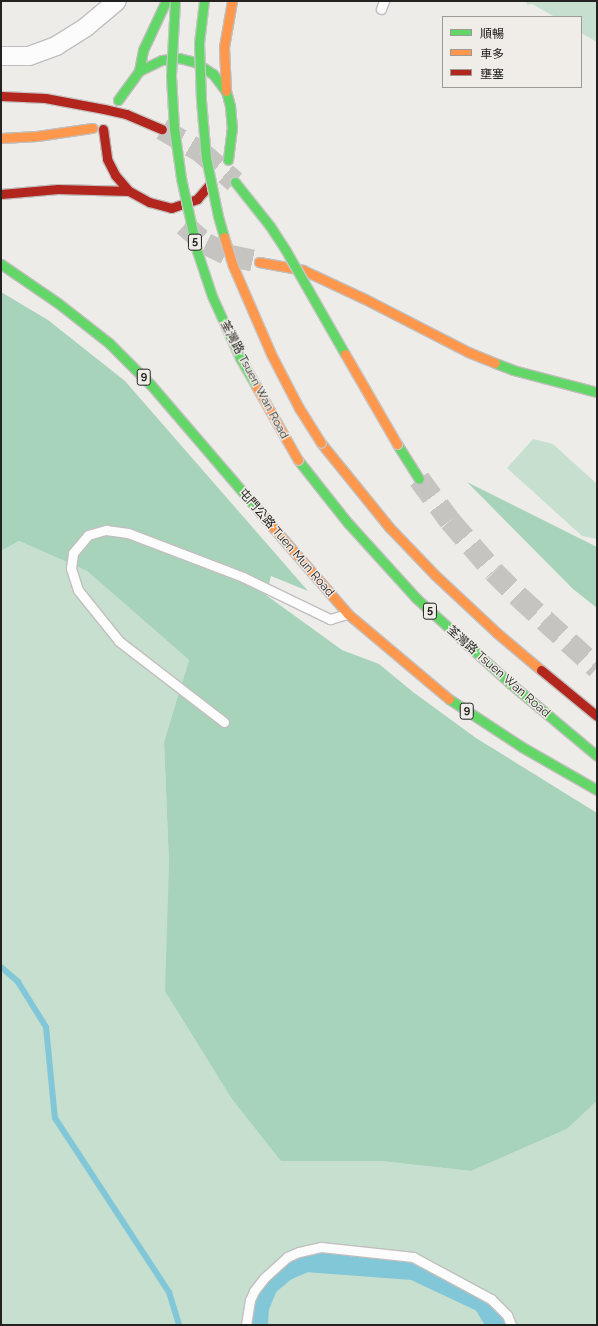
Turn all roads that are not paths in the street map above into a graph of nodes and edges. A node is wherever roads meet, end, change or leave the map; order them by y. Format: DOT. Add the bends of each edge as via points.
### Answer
graph roads {
  1 [pos="117,1"];
  2 [pos="166,1"];
  3 [pos="175,1"];
  4 [pos="204,1"];
  5 [pos="232,1"];
  6 [pos="1,56"];
  7 [pos="140,71"];
  8 [pos="226,91"];
  9 [pos="1,96"];
  10 [pos="118,100"];
  11 [pos="92,128"];
  12 [pos="103,129"];
  13 [pos="162,129"];
  14 [pos="1,138"];
  15 [pos="228,160"];
  16 [pos="235,182"];
  17 [pos="210,184"];
  18 [pos="129,191"];
  19 [pos="1,194"];
  20 [pos="259,262"];
  21 [pos="1,264"];
  22 [pos="597,392"];
  23 [pos="419,479"];
  24 [pos="348,614"];
  25 [pos="597,716"];
  26 [pos="224,722"];
  27 [pos="597,756"];
  28 [pos="597,790"];
  29 [pos="246,1325"];
  30 [pos="511,1325"];
  1 -- 6 [label="street" via="86,27 56,46 28,56"];
  2 -- 7 [label="main road" via="143,50"];
  3 -- 27 [label="main road, 荃灣路 Tsuen Wan Road / 5, bridge" via="171,76 174,128 182,184 197,251 212,296 237,351 280,433 348,523 416,598 528,699"];
  4 -- 25 [label="main road, 5, bridge" via="199,43 200,100 206,158 218,216 233,266 271,354 299,408 321,443 384,521 435,575 497,634"];
  5 -- 8 [label="main road" via="224,47"];
  7 -- 8 [label="main road" via="162,60 178,58 195,62 213,74"];
  7 -- 10 [label="main road"];
  8 -- 15 [label="main road" via="232,127"];
  9 -- 13 [label="main road, bridge" via="45,98 104,109 126,114"];
  11 -- 14 [label="main road"];
  12 -- 18 [label="main road" via="106,159 115,175"];
  16 -- 23 [label="main road, bridge" via="285,249"];
  17 -- 18 [label="main road" via="197,199 172,208 149,202"];
  18 -- 19 [label="main road" via="58,189"];
  20 -- 22 [label="main road" via="303,270 468,352 506,367"];
  21 -- 24 [label="main road, 屯門公路 Tuen Mun Road / 9" via="58,303 109,343 152,385 288,548"];
  24 -- 26 [label="lane" via="330,619 243,577 128,532 106,530 88,535 73,553 71,568 78,590 119,641"];
  24 -- 28 [label="main road, 屯門公路 Tuen Mun Road / 9" via="445,696 522,747"];
  29 -- 30 [label="lane" via="250,1300 264,1278 287,1257 321,1247 413,1257 490,1299 507,1315"];
}
